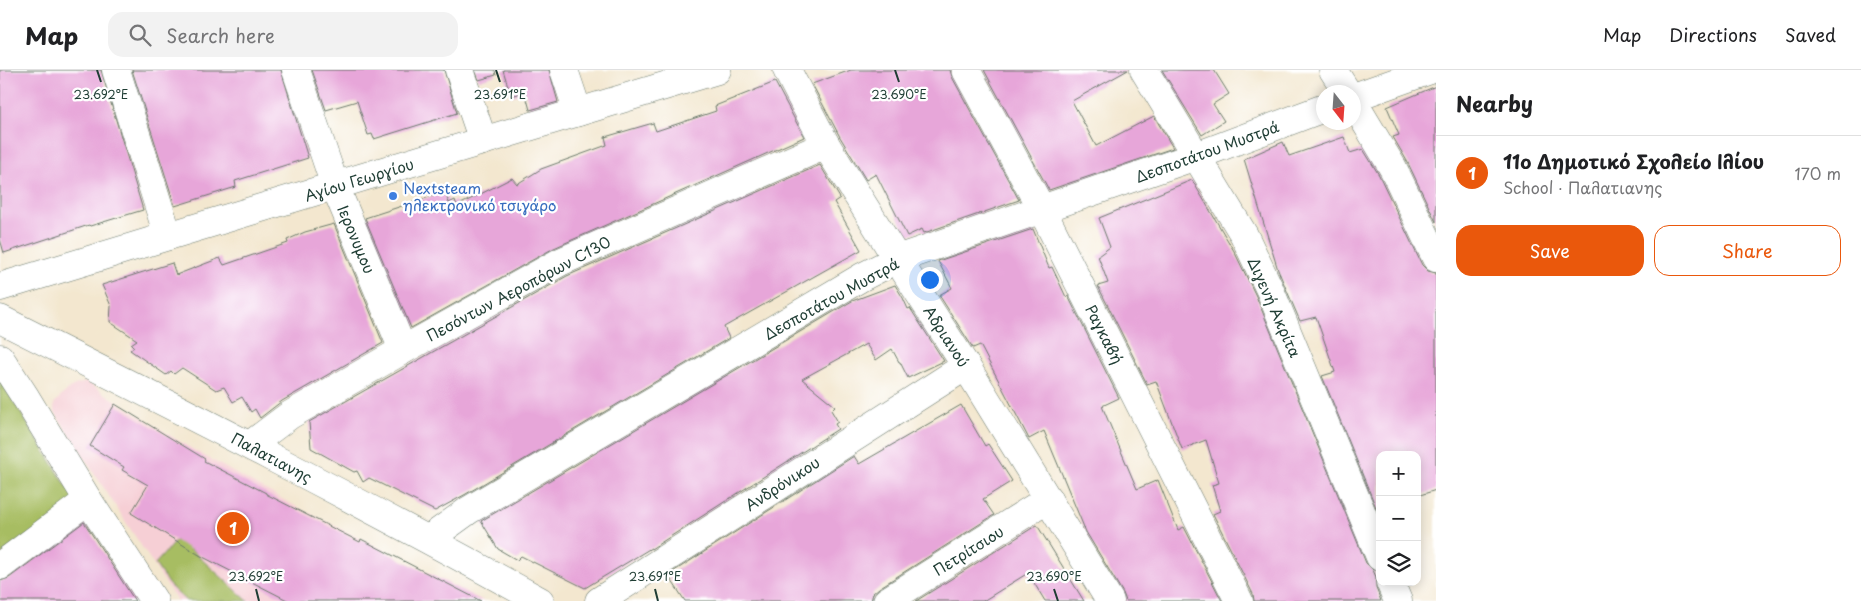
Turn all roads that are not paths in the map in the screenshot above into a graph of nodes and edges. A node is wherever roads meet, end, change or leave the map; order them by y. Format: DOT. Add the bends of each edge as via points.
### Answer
graph roads {
  1 [pos="116,70"];
  2 [pos="296,70"];
  3 [pos="459,70"];
  4 [pos="564,70"];
  5 [pos="717,70"];
  6 [pos="787,70"];
  7 [pos="966,70"];
  8 [pos="1144,70"];
  9 [pos="1333,70"];
  10 [pos="1430,70"];
  11 [pos="1343,85"];
  12 [pos="1361,95"];
  13 [pos="1316,111"];
  14 [pos="578,112"];
  15 [pos="1361,115"];
  16 [pos="483,141"];
  17 [pos="826,145"];
  18 [pos="1196,156"];
  19 [pos="335,186"];
  20 [pos="1042,210"];
  21 [pos="168,236"];
  22 [pos="1436,258"];
  23 [pos="897,259"];
  24 [pos="0,287"];
  25 [pos="0,319"];
  26 [pos="403,350"];
  27 [pos="0,358"];
  28 [pos="966,366"];
  29 [pos="250,445"];
  30 [pos="88,500"];
  31 [pos="1048,500"];
  32 [pos="429,539"];
  33 [pos="1376,547"];
  34 [pos="0,566"];
  35 [pos="1392,586"];
  36 [pos="154,601"];
  37 [pos="540,601"];
  38 [pos="599,601"];
  39 [pos="887,601"];
  40 [pos="1110,601"];
  41 [pos="1239,601"];
  42 [pos="1398,601"];
  1 -- 21 [label="street"];
  2 -- 19 [label="street, Ιερονυμου"];
  3 -- 16 [label="street"];
  4 -- 14 [label="street"];
  5 -- 14 [label="street, Αγίου Γεωργίου"];
  6 -- 17 [label="street, Αδριανού"];
  7 -- 20 [label="street, Ραγκαβή"];
  8 -- 18 [label="street, Διγενή Ακρίτα"];
  9 -- 11 [label="street"];
  10 -- 12 [label="street"];
  13 -- 18 [label="street, Δεσποτάτου Μυστρά"];
  14 -- 16 [label="street, Αγίου Γεωργίου"];
  15 -- 22 [label="street" via="1393,168"];
  16 -- 19 [label="street, Αγίου Γεωργίου"];
  17 -- 23 [label="street, Αδριανού"];
  17 -- 26 [label="street, Πεσόντων Αεροπόρων C130" via="560,262"];
  18 -- 20 [label="street, Δεσποτάτου Μυστρά"];
  18 -- 33 [label="street, Διγενή Ακρίτα" via="1244,235 1270,290"];
  19 -- 21 [label="street, Αγίου Γεωργίου"];
  19 -- 26 [label="street, Ιερονυμου"];
  20 -- 23 [label="street, Δεσποτάτου Μυστρά"];
  20 -- 41 [label="street, Ραγκαβή"];
  21 -- 24 [label="street, Αγίου Γεωργίου"];
  23 -- 28 [label="street, Αδριανού"];
  23 -- 32 [label="street, Δεσποτάτου Μυστρά" via="477,505"];
  25 -- 29 [label="street, Παλατιανης"];
  26 -- 29 [label="street, Πεσόντων Αεροπόρων C130" via="290,415"];
  27 -- 30 [label="street"];
  28 -- 31 [label="street, Αδριανού"];
  28 -- 38 [label="street, Ανδρόνικου"];
  29 -- 32 [label="street, Παλατιανης"];
  30 -- 34 [label="street"];
  30 -- 36 [label="street"];
  31 -- 39 [label="street, Πετρίτσιου"];
  31 -- 40 [label="street, Αδριανού"];
  32 -- 37 [label="street, Παλατιανης"];
  35 -- 42 [label="street"];
}
